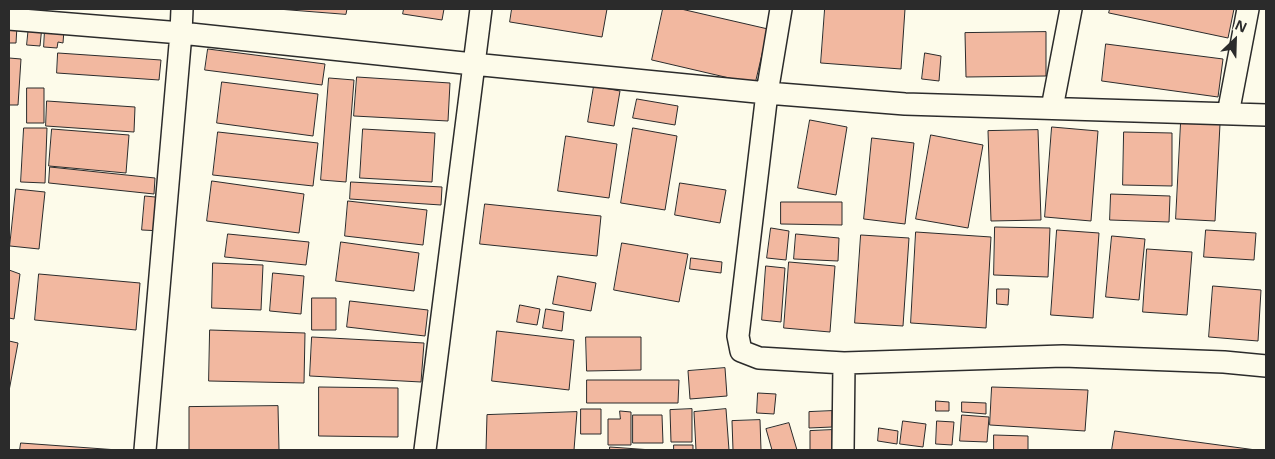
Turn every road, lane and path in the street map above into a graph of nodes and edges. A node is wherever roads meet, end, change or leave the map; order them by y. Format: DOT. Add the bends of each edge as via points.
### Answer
graph roads {
  1 [pos="182,9"];
  2 [pos="481,9"];
  3 [pos="781,9"];
  4 [pos="1071,9"];
  5 [pos="1248,9"];
  6 [pos="9,19"];
  7 [pos="181,33"];
  8 [pos="473,64"];
  9 [pos="767,94"];
  10 [pos="1052,108"];
  11 [pos="1228,114"];
  12 [pos="1266,115"];
  13 [pos="844,363"];
  14 [pos="1266,366"];
  15 [pos="146,450"];
  16 [pos="425,450"];
  17 [pos="843,450"];
  1 -- 7 [label="street"];
  2 -- 8 [label="street"];
  3 -- 9 [label="street"];
  4 -- 10 [label="street"];
  5 -- 11 [label="street"];
  6 -- 7 [label="street"];
  7 -- 8 [label="street"];
  7 -- 15 [label="street"];
  8 -- 9 [label="street"];
  8 -- 16 [label="street"];
  9 -- 10 [label="street" via="905,104"];
  9 -- 13 [label="street" via="738,336 741,351 759,358"];
  10 -- 11 [label="street"];
  11 -- 12 [label="street"];
  13 -- 14 [label="street" via="1063,356"];
  13 -- 17 [label="street"];
}
